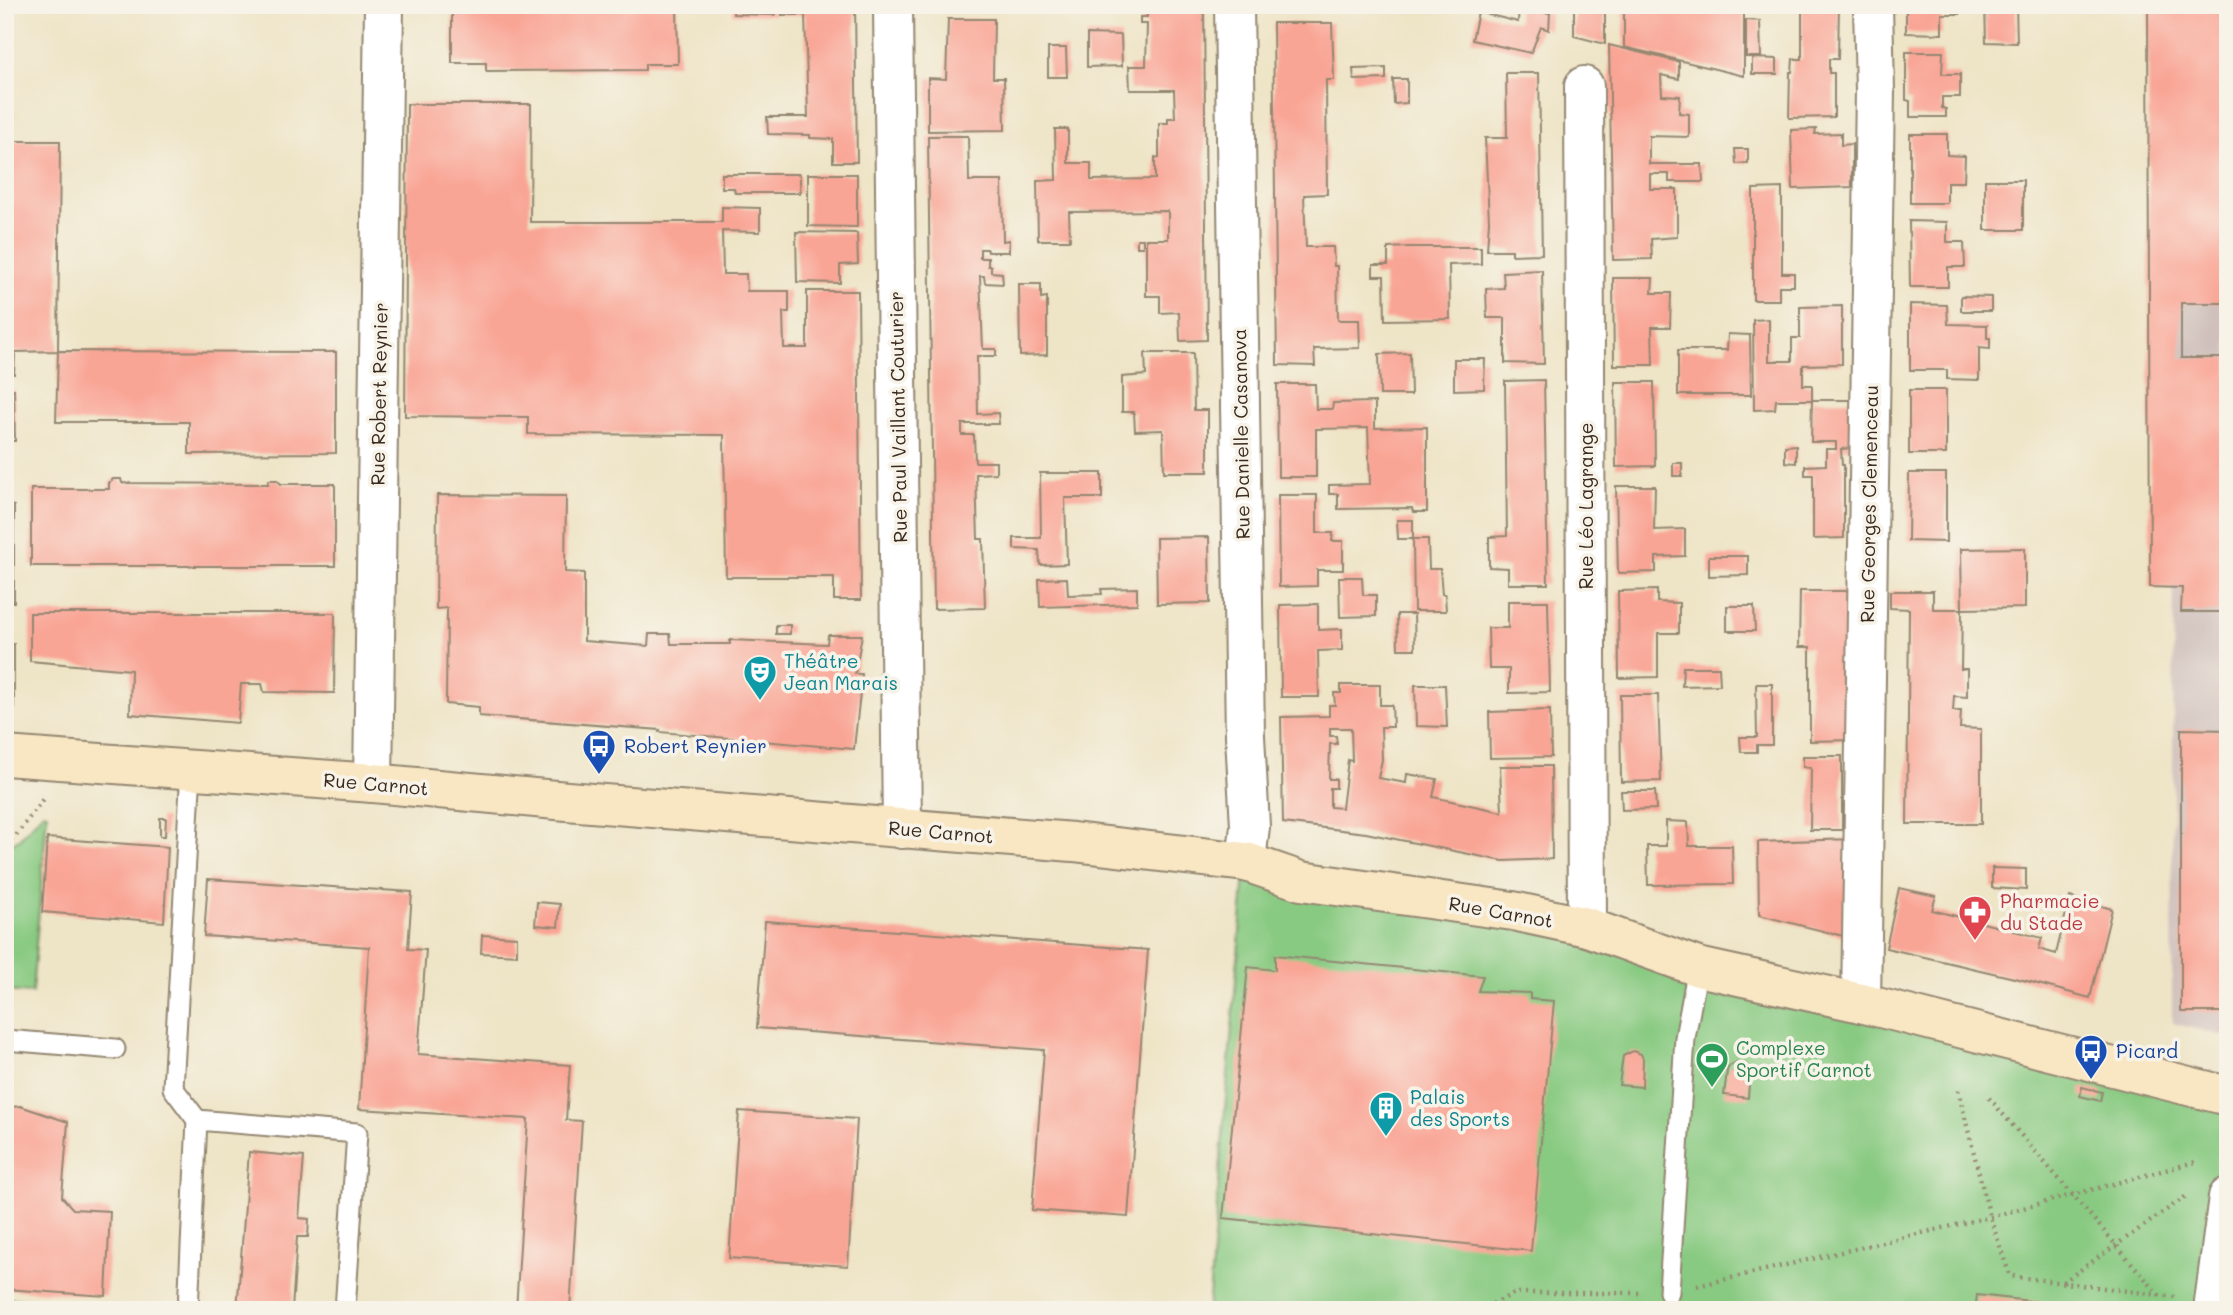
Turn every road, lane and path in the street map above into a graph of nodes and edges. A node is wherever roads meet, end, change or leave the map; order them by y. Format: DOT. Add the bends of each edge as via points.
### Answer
graph roads {
  1 [pos="384,5"];
  2 [pos="893,5"];
  3 [pos="1234,5"];
  4 [pos="1873,5"];
  5 [pos="1584,86"];
  6 [pos="5,756"];
  7 [pos="60,760"];
  8 [pos="191,770"];
  9 [pos="373,783"];
  10 [pos="902,829"];
  11 [pos="5,843"];
  12 [pos="1246,862"];
  13 [pos="1587,927"];
  14 [pos="1698,967"];
  15 [pos="1861,1003"];
  16 [pos="5,1040"];
  17 [pos="115,1049"];
  18 [pos="1958,1090"];
  19 [pos="2228,1097"];
  20 [pos="1989,1098"];
  21 [pos="197,1120"];
  22 [pos="2195,1162"];
  23 [pos="2073,1194"];
  24 [pos="2210,1195"];
  25 [pos="1990,1217"];
  26 [pos="2116,1245"];
  27 [pos="2062,1282"];
  28 [pos="1669,1292"];
  29 [pos="2160,1296"];
  30 [pos="2214,1306"];
  31 [pos="188,1310"];
  32 [pos="345,1310"];
  33 [pos="1480,1310"];
  1 -- 9 [label="street, Rue Robert Reynier"];
  2 -- 10 [label="street, Rue Paul Vaillant Couturier"];
  3 -- 12 [label="street, Rue Danielle Casanova" via="1250,826"];
  4 -- 15 [label="street, Rue Georges Clemenceau"];
  5 -- 13 [label="street, Rue Léo Lagrange"];
  6 -- 7 [label="main road, Rue Carnot"];
  7 -- 8 [label="main road, Rue Carnot"];
  7 -- 11 [label="path" via="43,801"];
  8 -- 9 [label="main road, Rue Carnot"];
  8 -- 21 [label="lane" via="173,1088"];
  9 -- 10 [label="main road, Rue Carnot"];
  10 -- 12 [label="main road, Rue Carnot"];
  12 -- 13 [label="main road, Rue Carnot" via="1301,881 1513,911"];
  13 -- 14 [label="main road, Rue Carnot"];
  14 -- 15 [label="main road, Rue Carnot"];
  14 -- 28 [label="lane" via="1685,1038"];
  15 -- 19 [label="main road, Rue Carnot"];
  16 -- 17 [label="lane"];
  18 -- 25 [label="path"];
  20 -- 23 [label="path"];
  21 -- 31 [label="lane"];
  21 -- 32 [label="lane" via="357,1133"];
  22 -- 23 [label="path"];
  23 -- 25 [label="path"];
  23 -- 26 [label="path"];
  24 -- 26 [label="path"];
  24 -- 30 [label="street"];
  25 -- 27 [label="path" via="2010,1276"];
  25 -- 28 [label="path"];
  26 -- 27 [label="path"];
  26 -- 29 [label="path"];
  27 -- 29 [label="path"];
  28 -- 33 [label="path" via="1515,1293"];
  29 -- 30 [label="path"];
}
